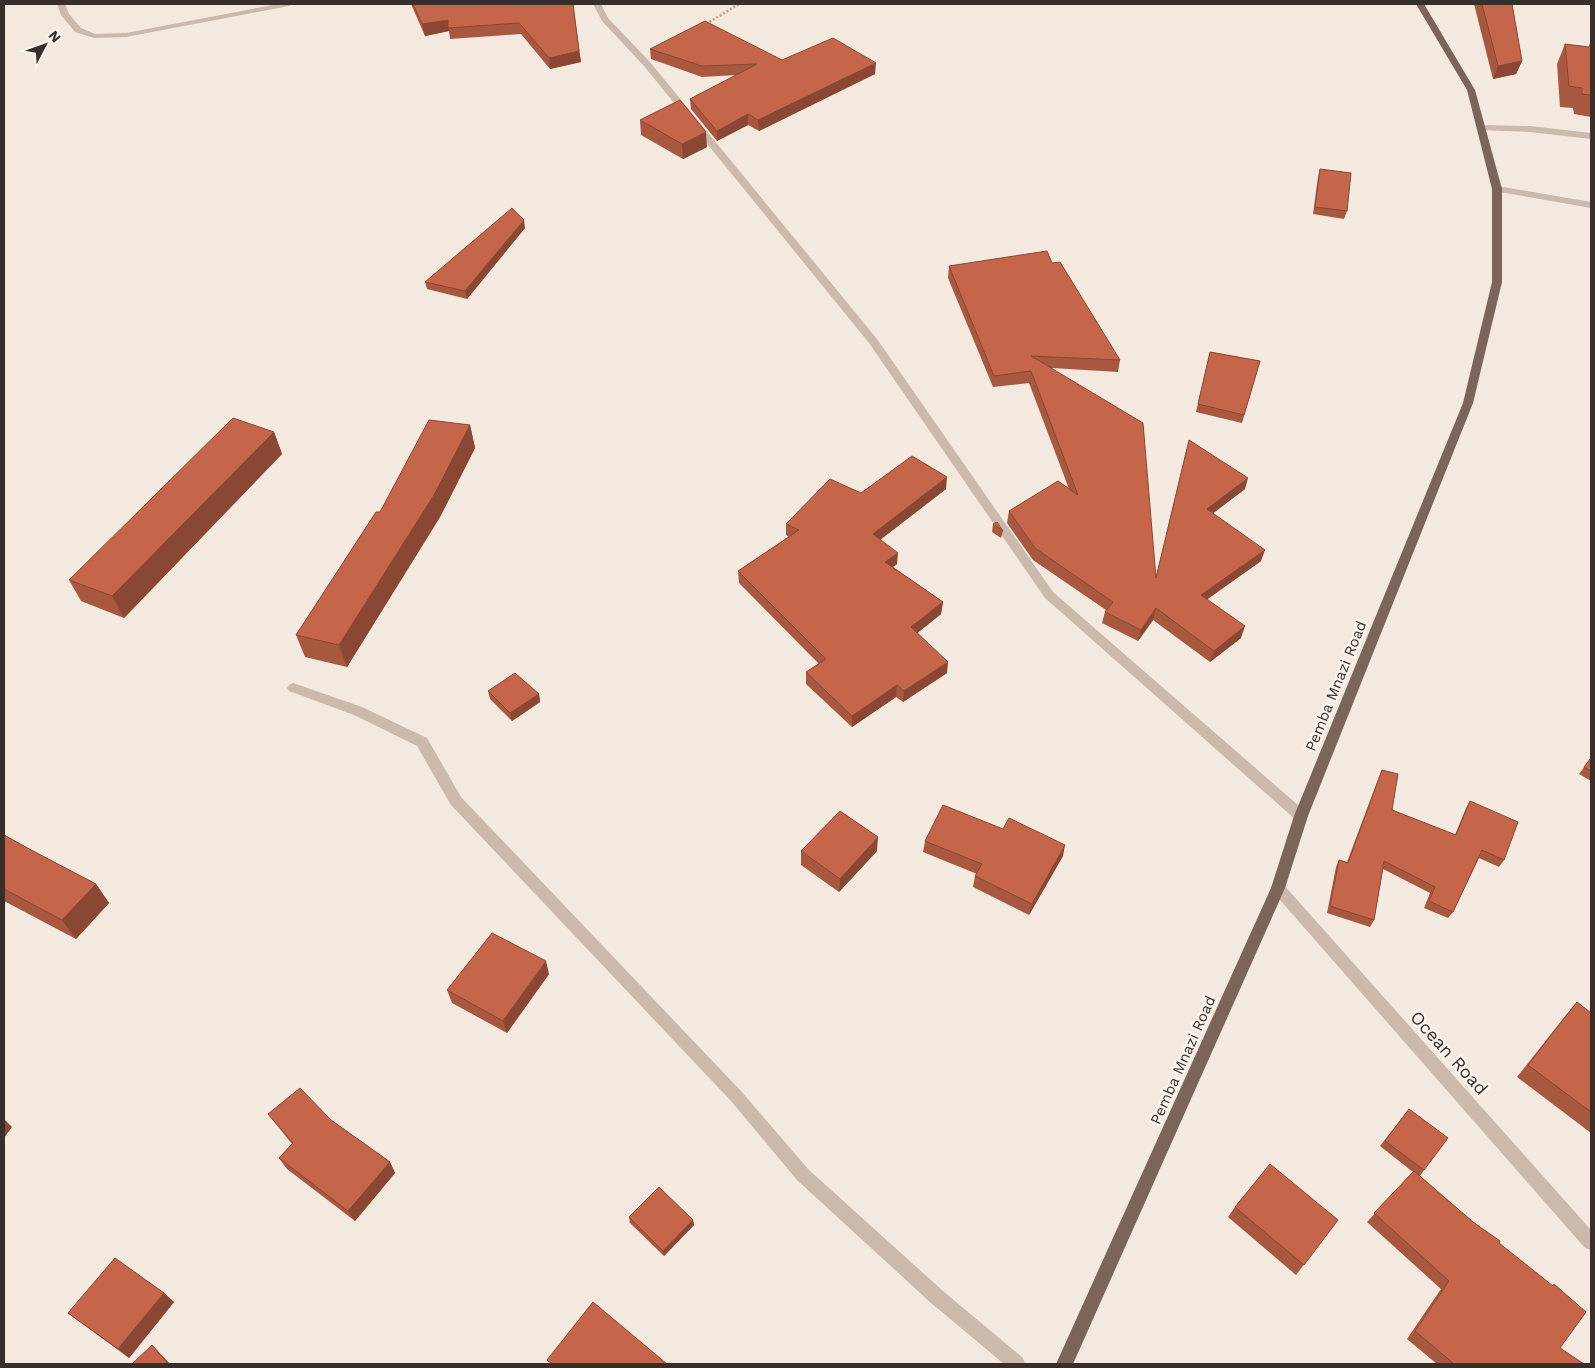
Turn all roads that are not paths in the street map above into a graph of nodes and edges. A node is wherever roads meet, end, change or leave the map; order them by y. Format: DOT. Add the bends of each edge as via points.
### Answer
graph roads {
  1 [pos="61,4"];
  2 [pos="289,4"];
  3 [pos="596,4"];
  4 [pos="1420,4"];
  5 [pos="1481,128"];
  6 [pos="1591,136"];
  7 [pos="1496,189"];
  8 [pos="1591,205"];
  9 [pos="293,688"];
  10 [pos="1301,816"];
  11 [pos="1278,888"];
  12 [pos="1591,1242"];
  13 [pos="1018,1364"];
  14 [pos="1064,1364"];
  1 -- 2 [label="street" via="65,15 78,30 94,36 126,35"];
  3 -- 10 [label="street" via="605,19 648,64 874,341 1049,595"];
  4 -- 5 [label="main road, Pemba Mnazi Road" via="1470,90"];
  5 -- 6 [label="street" via="1530,129"];
  5 -- 7 [label="main road, Pemba Mnazi Road"];
  7 -- 8 [label="street"];
  7 -- 10 [label="main road, Pemba Mnazi Road" via="1497,282 1468,403"];
  9 -- 13 [label="street" via="358,711 422,742 456,801 736,1096 803,1175 937,1297"];
  10 -- 11 [label="main road, Pemba Mnazi Road"];
  11 -- 12 [label="street, Ocean Road"];
  11 -- 14 [label="main road, Pemba Mnazi Road"];
}
